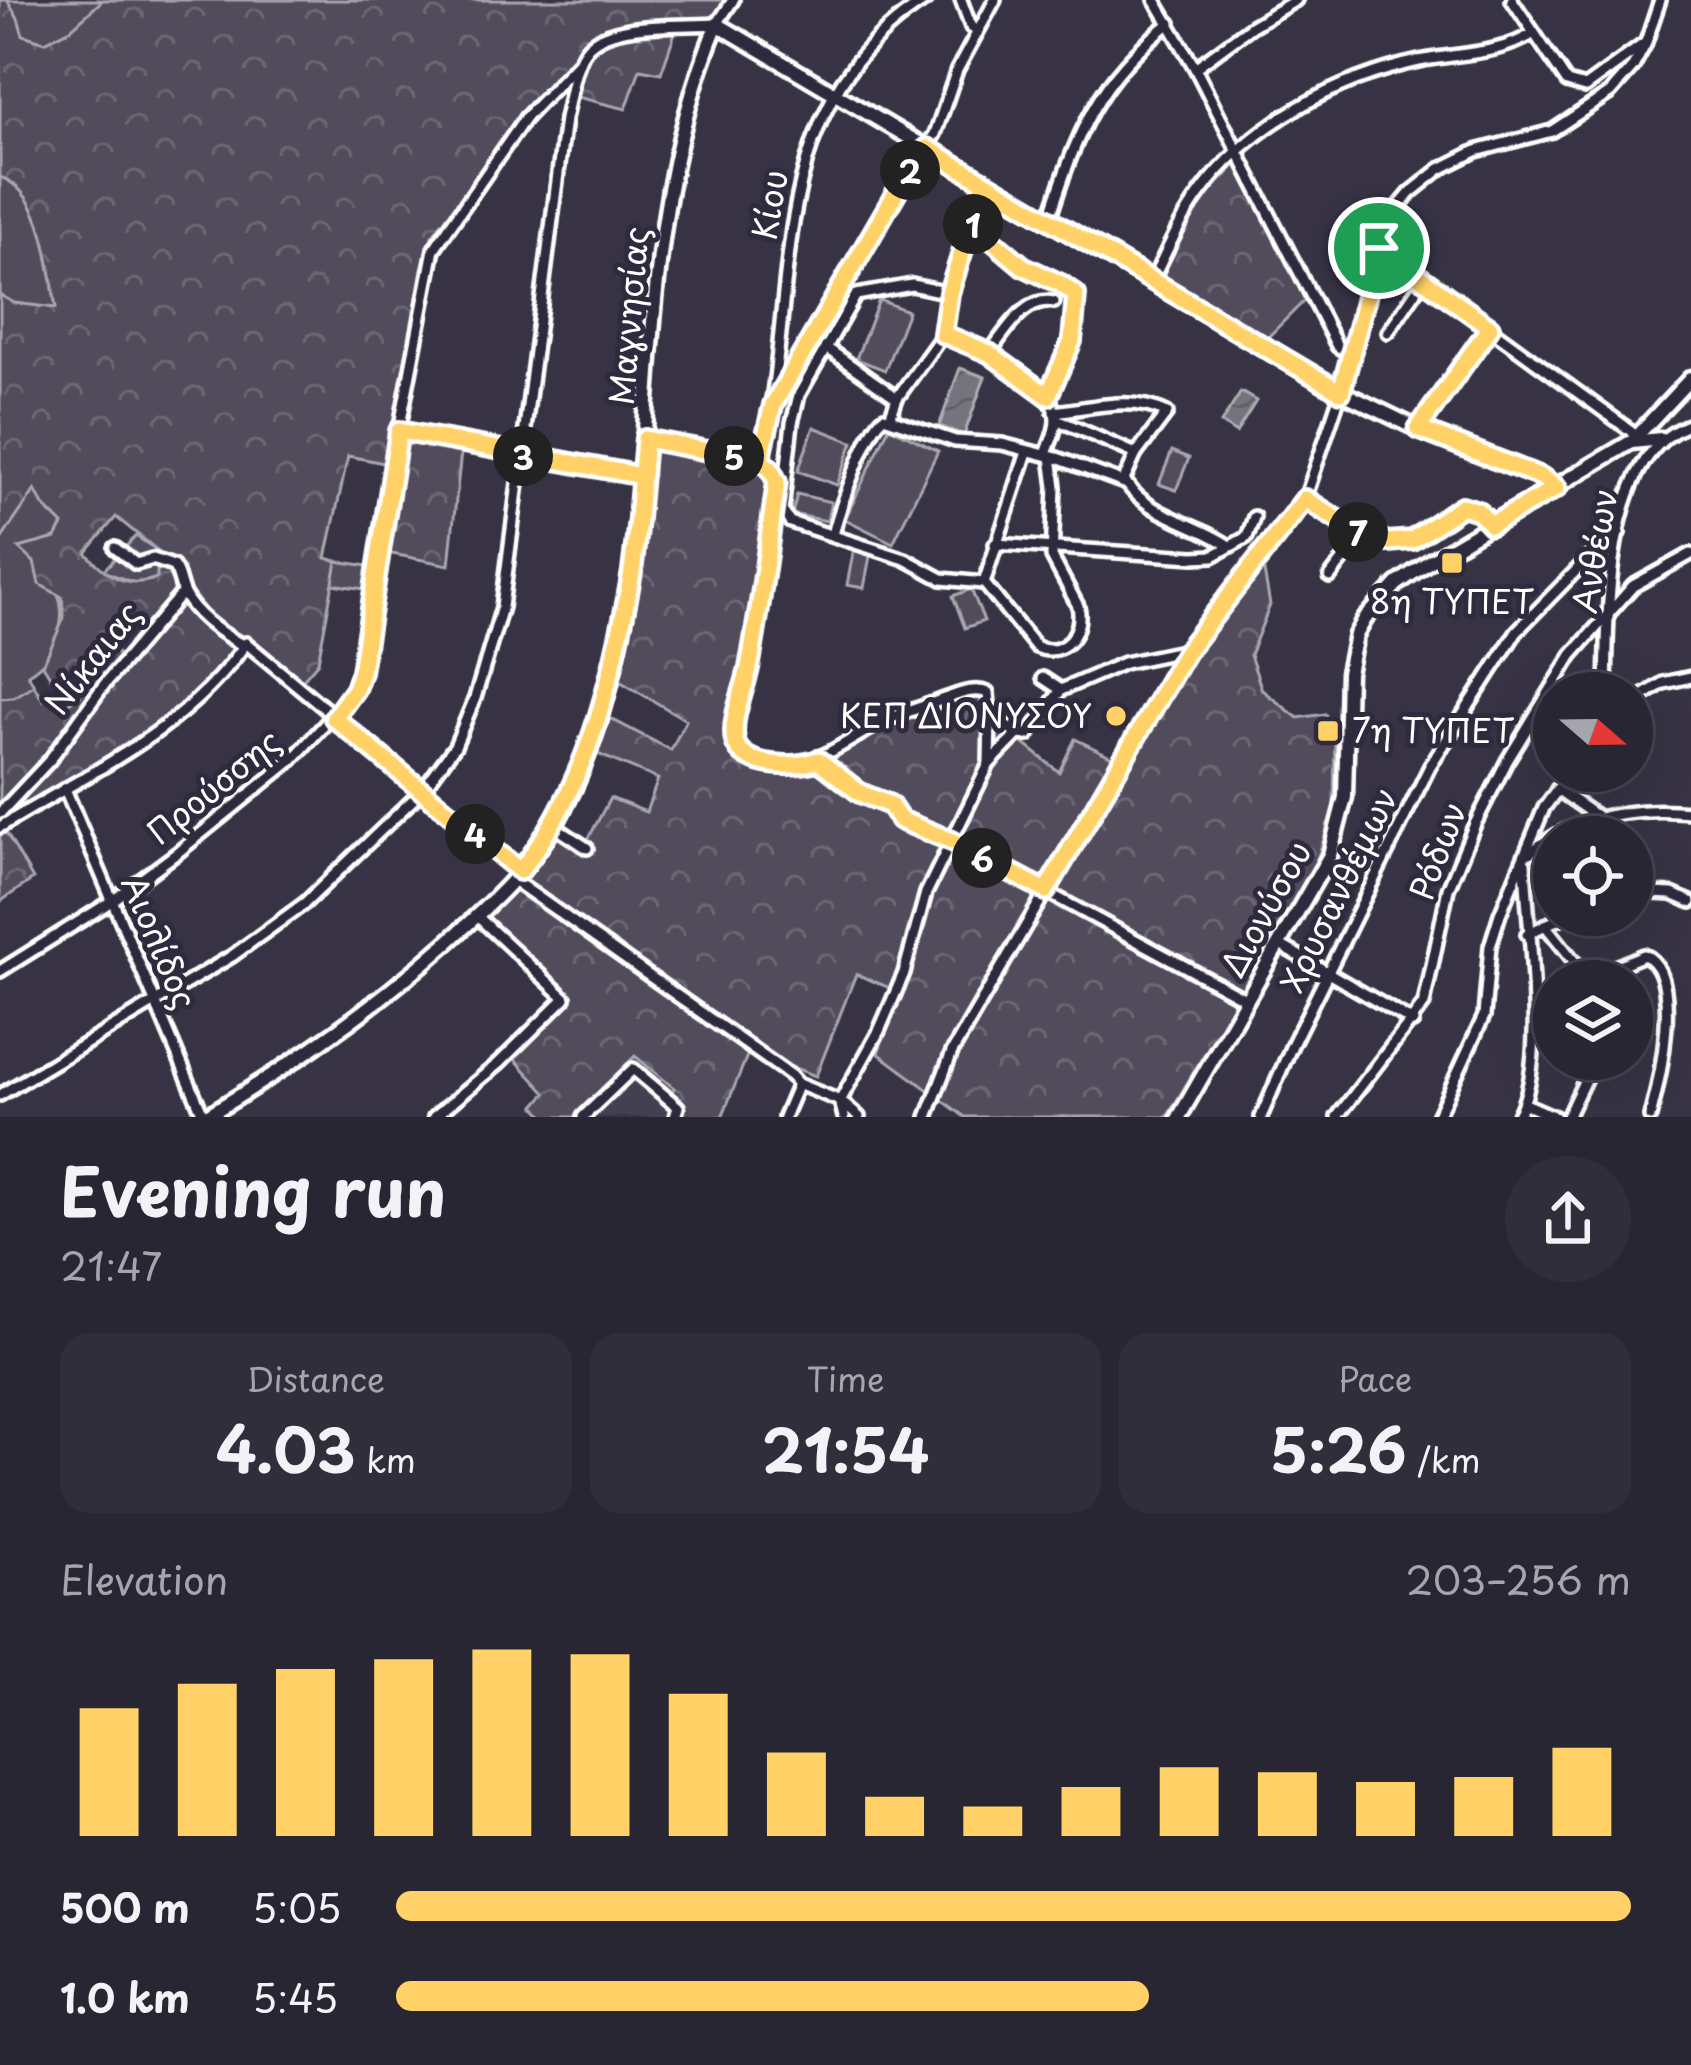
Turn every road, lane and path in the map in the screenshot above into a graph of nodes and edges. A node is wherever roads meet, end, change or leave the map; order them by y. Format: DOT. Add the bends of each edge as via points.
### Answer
graph roads {
  1 [pos="733,0"];
  2 [pos="926,0"];
  3 [pos="961,0"];
  4 [pos="995,0"];
  5 [pos="1154,0"];
  6 [pos="1296,0"];
  7 [pos="1512,0"];
  8 [pos="1660,0"];
  9 [pos="1170,23"];
  10 [pos="717,24"];
  11 [pos="977,31"];
  12 [pos="1534,33"];
  13 [pos="1646,44"];
  14 [pos="581,61"];
  15 [pos="1195,68"];
  16 [pos="836,94"];
  17 [pos="927,148"];
  18 [pos="1239,152"];
  19 [pos="985,182"];
  20 [pos="1049,220"];
  21 [pos="973,224"];
  22 [pos="1379,248"];
  23 [pos="1425,278"];
  24 [pos="1152,281"];
  25 [pos="949,293"];
  26 [pos="1054,302"];
  27 [pos="1490,327"];
  28 [pos="1388,332"];
  29 [pos="943,334"];
  30 [pos="825,347"];
  31 [pos="989,353"];
  32 [pos="1350,353"];
  33 [pos="1691,378"];
  34 [pos="1341,392"];
  35 [pos="1048,396"];
  36 [pos="897,398"];
  37 [pos="773,405"];
  38 [pos="1658,414"];
  39 [pos="1055,415"];
  40 [pos="890,418"];
  41 [pos="1691,424"];
  42 [pos="1418,429"];
  43 [pos="399,431"];
  44 [pos="1666,435"];
  45 [pos="645,439"];
  46 [pos="1635,439"];
  47 [pos="1027,452"];
  48 [pos="1136,454"];
  49 [pos="519,455"];
  50 [pos="1049,456"];
  51 [pos="760,461"];
  52 [pos="642,476"];
  53 [pos="1123,482"];
  54 [pos="1557,488"];
  55 [pos="1305,499"];
  56 [pos="1254,517"];
  57 [pos="1491,525"];
  58 [pos="1357,532"];
  59 [pos="1619,532"];
  60 [pos="833,535"];
  61 [pos="995,544"];
  62 [pos="1052,546"];
  63 [pos="1229,546"];
  64 [pos="116,548"];
  65 [pos="1691,554"];
  66 [pos="1330,577"];
  67 [pos="984,583"];
  68 [pos="182,592"];
  69 [pos="1609,610"];
  70 [pos="245,645"];
  71 [pos="1187,650"];
  72 [pos="1607,672"];
  73 [pos="1691,677"];
  74 [pos="1042,678"];
  75 [pos="1653,689"];
  76 [pos="1061,690"];
  77 [pos="990,715"];
  78 [pos="334,718"];
  79 [pos="1018,734"];
  80 [pos="818,760"];
  81 [pos="989,764"];
  82 [pos="65,789"];
  83 [pos="422,790"];
  84 [pos="1555,792"];
  85 [pos="1561,792"];
  86 [pos="1691,812"];
  87 [pos="0,813"];
  88 [pos="1596,816"];
  89 [pos="554,826"];
  90 [pos="0,827"];
  91 [pos="952,841"];
  92 [pos="587,848"];
  93 [pos="1533,850"];
  94 [pos="1524,857"];
  95 [pos="516,875"];
  96 [pos="1046,891"];
  97 [pos="1653,893"];
  98 [pos="112,901"];
  99 [pos="1691,902"];
  100 [pos="477,916"];
  101 [pos="1533,931"];
  102 [pos="1527,934"];
  103 [pos="1554,936"];
  104 [pos="1280,945"];
  105 [pos="1573,960"];
  106 [pos="1634,960"];
  107 [pos="0,971"];
  108 [pos="1328,973"];
  109 [pos="1247,1000"];
  110 [pos="156,1003"];
  111 [pos="1413,1022"];
  112 [pos="1585,1080"];
  113 [pos="798,1084"];
  114 [pos="0,1095"];
  115 [pos="840,1101"];
  116 [pos="1525,1104"];
  117 [pos="447,1106"];
  118 [pos="676,1114"];
  119 [pos="205,1117"];
  120 [pos="434,1117"];
  121 [pos="456,1117"];
  122 [pos="584,1117"];
  123 [pos="784,1117"];
  124 [pos="844,1117"];
  125 [pos="859,1117"];
  126 [pos="928,1117"];
  127 [pos="1179,1117"];
  128 [pos="1261,1117"];
  129 [pos="1337,1117"];
  130 [pos="1436,1117"];
  131 [pos="1517,1117"];
  132 [pos="1555,1117"];
  133 [pos="1567,1117"];
  134 [pos="1650,1117"];
  1 -- 10 [label="street, Μαγνησίας"];
  2 -- 16 [label="street, Κίου" via="884,34"];
  3 -- 11 [label="street"];
  4 -- 11 [label="street"];
  5 -- 9 [label="street"];
  6 -- 15 [label="street"];
  7 -- 12 [label="street"];
  8 -- 13 [label="street"];
  9 -- 15 [label="street"];
  9 -- 20 [label="street" via="1108,81 1073,146"];
  10 -- 14 [label="street, Προύσσης" via="611,31"];
  10 -- 16 [label="street"];
  10 -- 45 [label="street, Μαγνησίας" via="671,175"];
  11 -- 17 [label="street"];
  12 -- 13 [label="street" via="1567,82 1585,87"];
  12 -- 18 [label="street" via="1496,50 1362,79 1303,106"];
  13 -- 22 [label="street" via="1622,80 1583,113 1433,174 1386,222"];
  14 -- 43 [label="street, Προύσσης" via="542,97 437,239"];
  14 -- 49 [label="street" via="565,119"];
  15 -- 18 [label="street"];
  16 -- 17 [label="street"];
  16 -- 37 [label="street, Κίου" via="798,181"];
  17 -- 19 [label="street"];
  17 -- 37 [label="street"];
  18 -- 24 [label="street" via="1204,188"];
  18 -- 32 [label="street" via="1337,346"];
  19 -- 20 [label="street"];
  19 -- 21 [label="street"];
  20 -- 24 [label="street"];
  21 -- 25 [label="street"];
  21 -- 35 [label="street" via="1023,266 1076,295 1072,341"];
  22 -- 23 [label="street"];
  22 -- 32 [label="street"];
  23 -- 27 [label="street"];
  23 -- 28 [label="street"];
  24 -- 34 [label="street"];
  25 -- 29 [label="street"];
  25 -- 30 [label="street" via="912,285 860,293"];
  26 -- 31 [label="street" via="1032,304"];
  27 -- 42 [label="street"];
  27 -- 46 [label="street"];
  29 -- 31 [label="street"];
  29 -- 36 [label="street"];
  30 -- 36 [label="street"];
  30 -- 60 [label="street" via="791,423 782,511 790,522"];
  31 -- 35 [label="street"];
  32 -- 34 [label="street"];
  33 -- 38 [label="street, Διονύσου"];
  34 -- 42 [label="street"];
  34 -- 55 [label="street"];
  35 -- 39 [label="street"];
  36 -- 40 [label="street"];
  37 -- 51 [label="street, Κίου"];
  38 -- 44 [label="street"];
  38 -- 46 [label="street, Διονύσου"];
  39 -- 48 [label="street"];
  39 -- 48 [label="street" via="1124,401 1167,413"];
  39 -- 50 [label="street"];
  40 -- 47 [label="street" via="955,441"];
  40 -- 60 [label="street" via="875,422"];
  41 -- 44 [label="street"];
  42 -- 54 [label="street"];
  43 -- 49 [label="street"];
  43 -- 78 [label="street, Προύσσης" via="361,672"];
  44 -- 46 [label="street"];
  44 -- 59 [label="street, Ανθέων" via="1628,493"];
  45 -- 51 [label="street"];
  45 -- 52 [label="street, Μαγνησίας"];
  46 -- 54 [label="street, Διονύσου"];
  47 -- 50 [label="street"];
  47 -- 61 [label="street"];
  48 -- 53 [label="street"];
  49 -- 52 [label="street"];
  49 -- 83 [label="street" via="492,648 455,746"];
  50 -- 53 [label="street"];
  50 -- 62 [label="street"];
  51 -- 80 [label="street" via="777,482 736,744 777,765"];
  52 -- 89 [label="street, Μαγνησίας" via="617,649 580,771"];
  53 -- 63 [label="street"];
  54 -- 57 [label="street, Διονύσου"];
  55 -- 58 [label="street"];
  55 -- 71 [label="street"];
  56 -- 63 [label="street" via="1247,537"];
  57 -- 58 [label="street" via="1462,506 1412,540"];
  57 -- 104 [label="street, Διονύσου" via="1396,584 1356,635 1340,819 1320,876"];
  58 -- 66 [label="street"];
  59 -- 69 [label="street, Ανθέων"];
  59 -- 108 [label="street, Χρυσανθέμων" via="1517,632 1484,677 1430,766"];
  60 -- 67 [label="street" via="942,579"];
  61 -- 62 [label="street"];
  61 -- 67 [label="street"];
  62 -- 63 [label="street" via="1194,557"];
  62 -- 67 [label="street" via="1081,614 1059,650 1036,647"];
  64 -- 68 [label="street" via="136,564 168,562"];
  65 -- 69 [label="street, Ρόδων" via="1651,574"];
  68 -- 70 [label="street" via="209,623"];
  68 -- 87 [label="street, Νίκαιας"];
  69 -- 72 [label="street, Ανθέων"];
  69 -- 111 [label="street, Ρόδων" via="1572,655 1475,824 1448,889 1424,1004"];
  70 -- 78 [label="street"];
  70 -- 82 [label="street" via="184,714"];
  71 -- 76 [label="street" via="1115,665"];
  71 -- 96 [label="street"];
  73 -- 75 [label="street"];
  74 -- 76 [label="street"];
  76 -- 79 [label="street" via="1032,734"];
  77 -- 79 [label="street"];
  77 -- 80 [label="street" via="987,691 963,692 888,719"];
  77 -- 81 [label="street"];
  78 -- 83 [label="street"];
  78 -- 98 [label="street, Προύσσης"];
  79 -- 81 [label="street"];
  80 -- 91 [label="street" via="890,805 900,820"];
  81 -- 91 [label="street"];
  82 -- 90 [label="street"];
  82 -- 98 [label="street, Αιολίδος"];
  83 -- 95 [label="street"];
  83 -- 110 [label="street" via="305,903"];
  84 -- 94 [label="street"];
  85 -- 88 [label="street"];
  86 -- 88 [label="street"];
  89 -- 92 [label="street"];
  89 -- 95 [label="street, Μαγνησίας"];
  91 -- 96 [label="street"];
  91 -- 115 [label="street" via="926,893 895,994"];
  93 -- 94 [label="street"];
  94 -- 102 [label="street"];
  94 -- 130 [label="street" via="1490,946 1484,1016"];
  95 -- 100 [label="street, Μαγνησίας"];
  95 -- 113 [label="street"];
  96 -- 109 [label="street"];
  96 -- 126 [label="street" via="952,1052"];
  97 -- 99 [label="street"];
  98 -- 107 [label="street, Προύσσης"];
  98 -- 110 [label="street, Αιολίδος"];
  100 -- 117 [label="street" via="565,998"];
  100 -- 119 [label="street, Μαγνησίας" via="358,1018"];
  101 -- 102 [label="street"];
  102 -- 116 [label="street" via="1534,1030"];
  103 -- 105 [label="street"];
  104 -- 108 [label="street"];
  104 -- 109 [label="street, Διονύσου"];
  106 -- 134 [label="street" via="1645,955 1662,969 1666,1010"];
  108 -- 111 [label="street"];
  108 -- 128 [label="street, Χρυσανθέμων"];
  109 -- 127 [label="street, Διονύσου"];
  110 -- 114 [label="street"];
  110 -- 119 [label="street, Αιολίδος"];
  111 -- 129 [label="street, Ρόδων"];
  112 -- 133 [label="street"];
  113 -- 115 [label="street"];
  113 -- 123 [label="street"];
  115 -- 124 [label="street"];
  115 -- 125 [label="street"];
  116 -- 131 [label="street"];
  116 -- 132 [label="street"];
  117 -- 120 [label="street"];
  117 -- 121 [label="street"];
  118 -- 122 [label="street" via="633,1069"];
}
